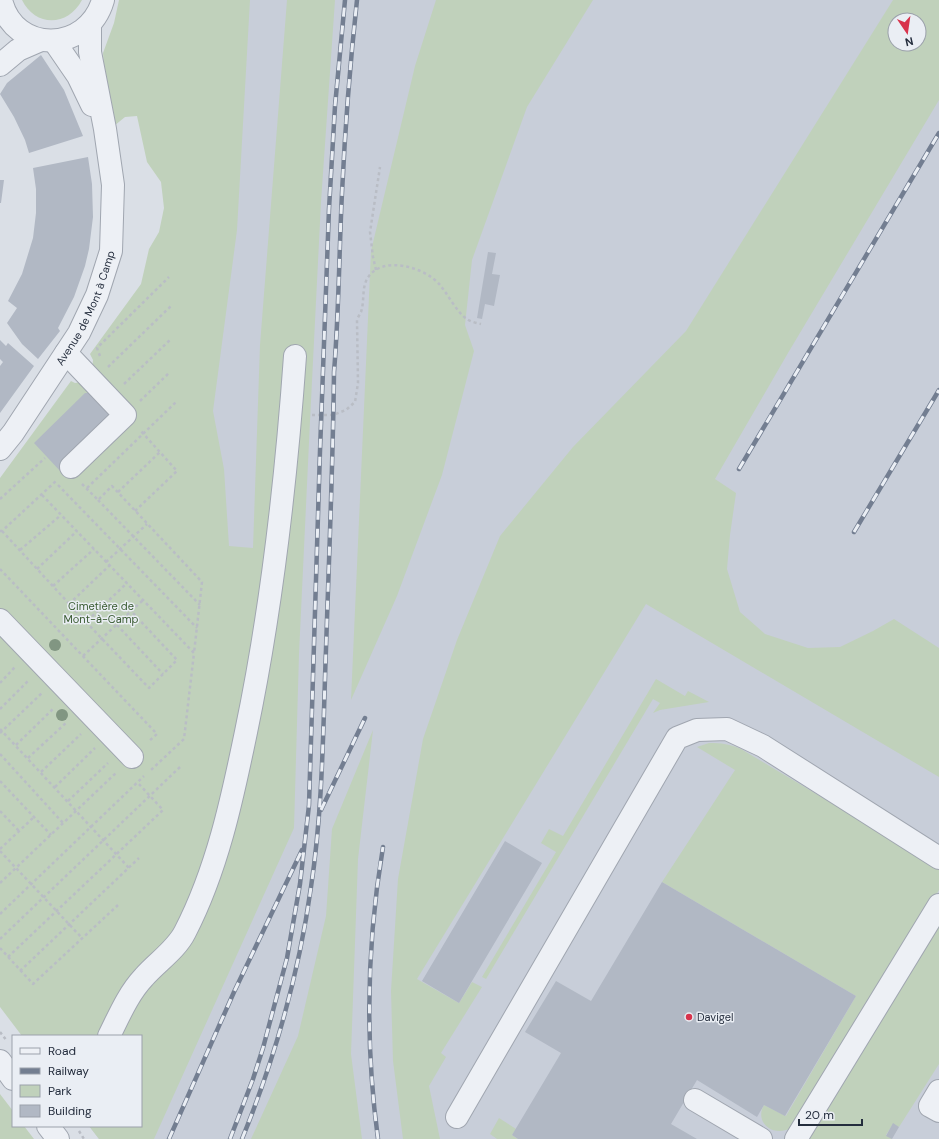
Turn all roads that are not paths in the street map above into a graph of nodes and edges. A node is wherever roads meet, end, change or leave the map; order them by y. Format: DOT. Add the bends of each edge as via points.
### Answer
graph roads {
  1 [pos="103,0"];
  2 [pos="2,11"];
  3 [pos="90,24"];
  4 [pos="48,40"];
  5 [pos="0,65"];
  6 [pos="108,147"];
  7 [pos="66,353"];
  8 [pos="295,356"];
  9 [pos="0,449"];
  10 [pos="70,468"];
  11 [pos="0,620"];
  12 [pos="128,768"];
  13 [pos="939,858"];
  14 [pos="939,904"];
  15 [pos="110,1035"];
  16 [pos="695,1100"];
  17 [pos="457,1117"];
  18 [pos="49,1127"];
  19 [pos="64,1127"];
  20 [pos="58,1139"];
  21 [pos="761,1139"];
  22 [pos="796,1139"];
  1 -- 3 [label="street"];
  2 -- 4 [label="street" via="22,31"];
  3 -- 4 [label="street" via="74,36"];
  3 -- 6 [label="street, Avenue de Mont à Camp" via="90,52"];
  4 -- 5 [label="street" via="18,50"];
  4 -- 6 [label="street, Avenue de Mont à Camp" via="78,76"];
  6 -- 7 [label="street, Avenue de Mont à Camp" via="113,185 111,251 97,295 79,333"];
  7 -- 9 [label="street, Avenue de Mont à Camp"];
  7 -- 10 [label="street" via="98,376 109,398 125,415"];
  8 -- 15 [label="street" via="281,517 270,603 233,795 216,857 185,934 143,977 129,997"];
  11 -- 12 [label="street" via="70,693"];
  13 -- 17 [label="street" via="763,746 727,729 697,730 677,738"];
  14 -- 22 [label="street"];
  16 -- 21 [label="street"];
  18 -- 20 [label="street"];
  19 -- 20 [label="street"];
}
